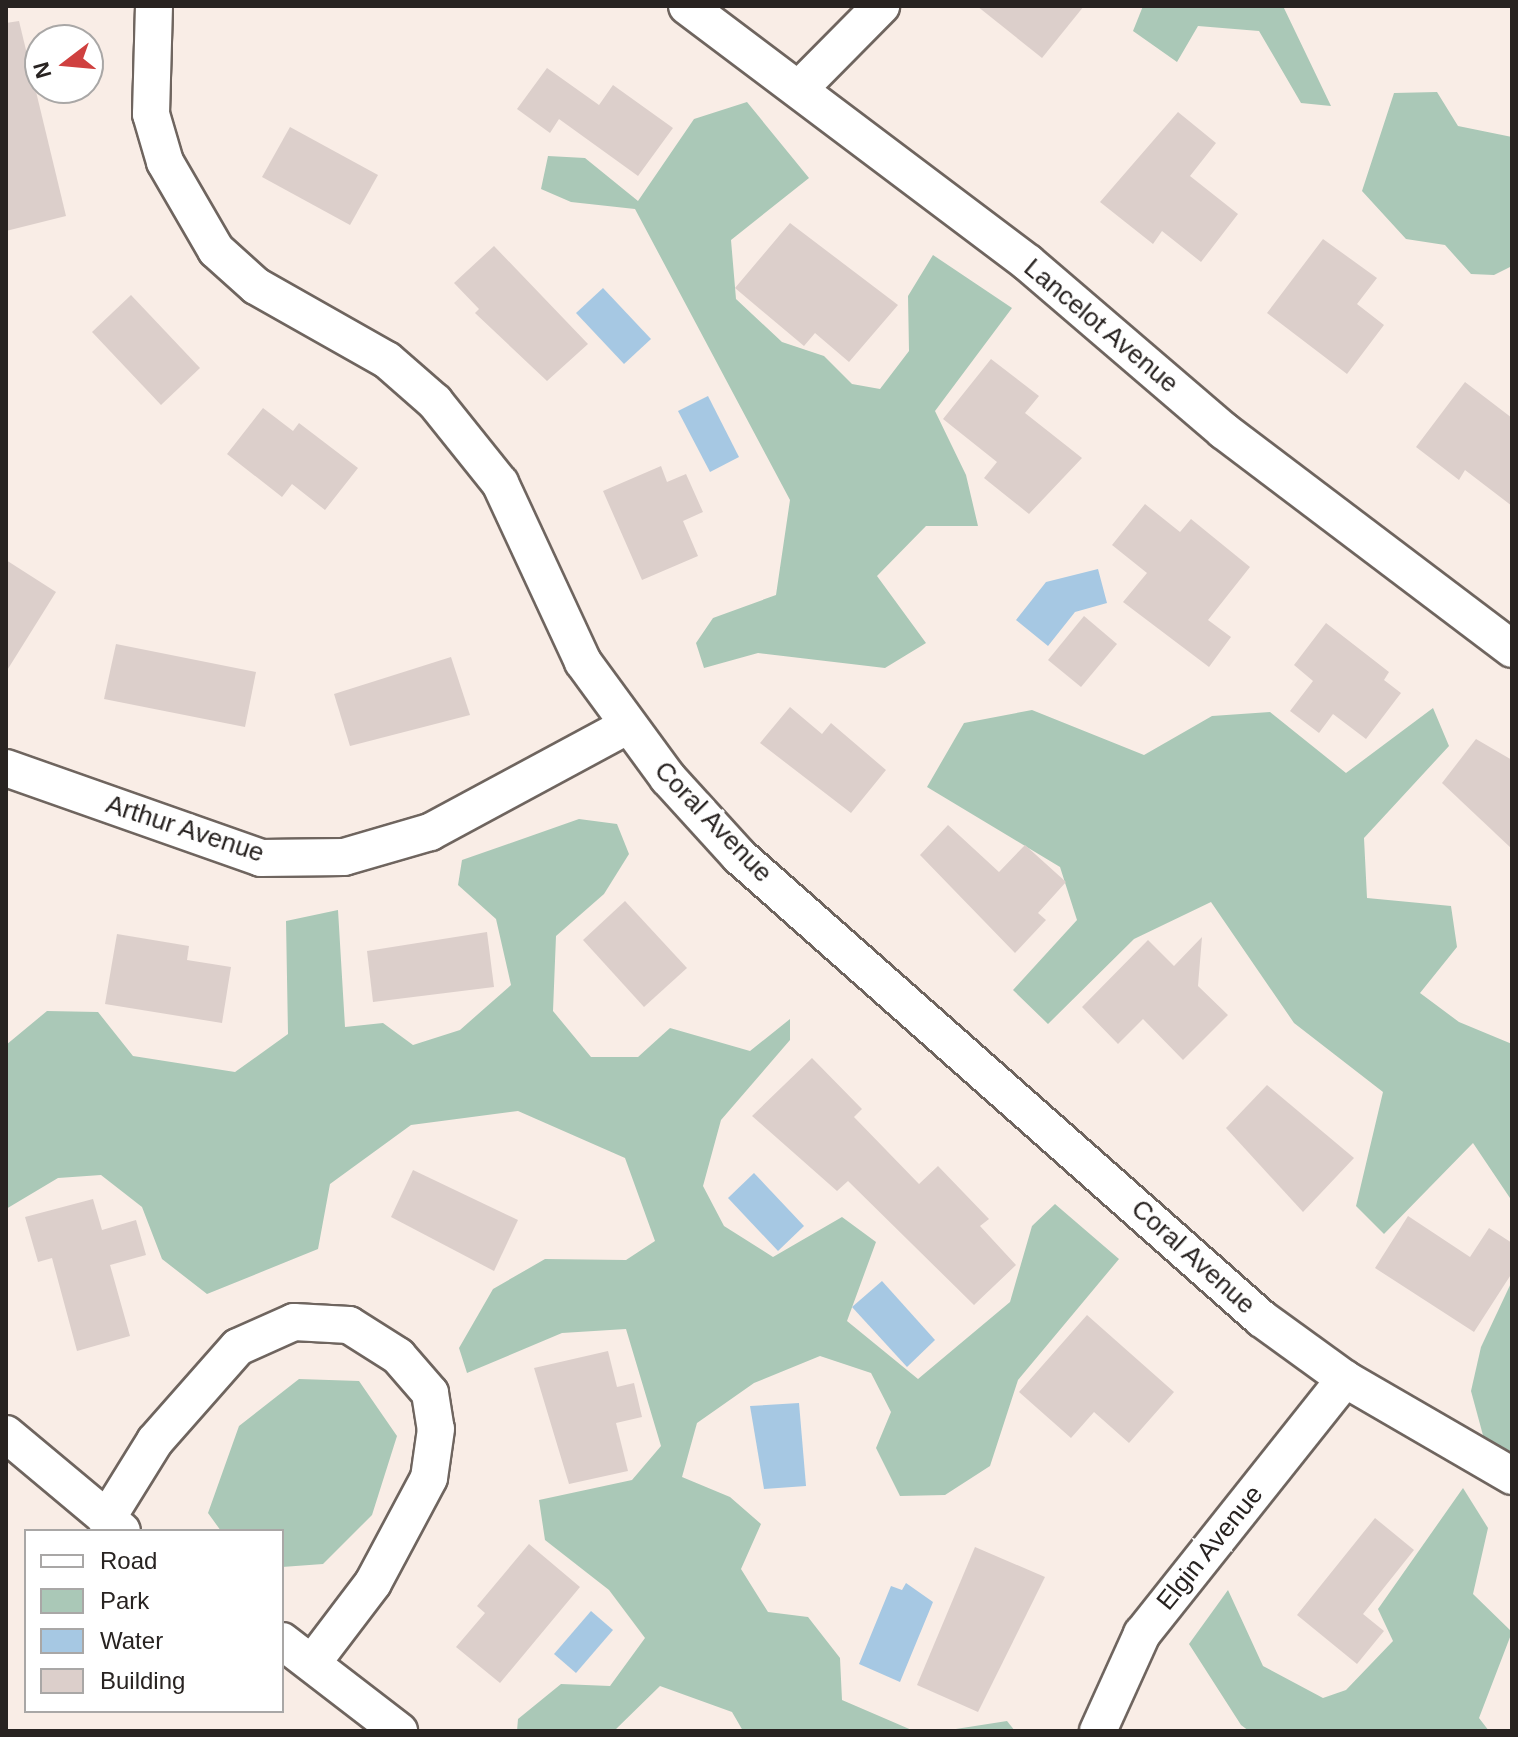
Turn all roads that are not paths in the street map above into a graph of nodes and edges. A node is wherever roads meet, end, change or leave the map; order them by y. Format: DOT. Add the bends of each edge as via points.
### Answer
graph roads {
  1 [pos="154,6"];
  2 [pos="687,6"];
  3 [pos="881,6"];
  4 [pos="799,89"];
  5 [pos="1512,649"];
  6 [pos="627,726"];
  7 [pos="6,768"];
  8 [pos="1345,1379"];
  9 [pos="6,1434"];
  10 [pos="1512,1476"];
  11 [pos="114,1526"];
  12 [pos="284,1642"];
  13 [pos="313,1662"];
  14 [pos="399,1731"];
  15 [pos="1098,1731"];
  1 -- 6 [label="street, Coral Avenue" via="151,114 187,206 216,250 256,286 387,360 435,402 500,483 583,662"];
  2 -- 4 [label="street, Lancelot Avenue"];
  3 -- 4 [label="street"];
  4 -- 5 [label="street, Lancelot Avenue" via="1028,263 1343,525"];
  6 -- 7 [label="street, Arthur Avenue" via="430,832 344,857 261,858"];
  6 -- 8 [label="street, Coral Avenue" via="739,856 1175,1244"];
  8 -- 10 [label="street, Coral Avenue"];
  8 -- 15 [label="street, Elgin Avenue" via="1142,1634"];
  9 -- 11 [label="street"];
  11 -- 13 [label="street" via="155,1441 238,1347 294,1322 349,1325 398,1356 430,1393 436,1429 429,1478 373,1583"];
  12 -- 13 [label="street"];
  13 -- 14 [label="street"];
}
